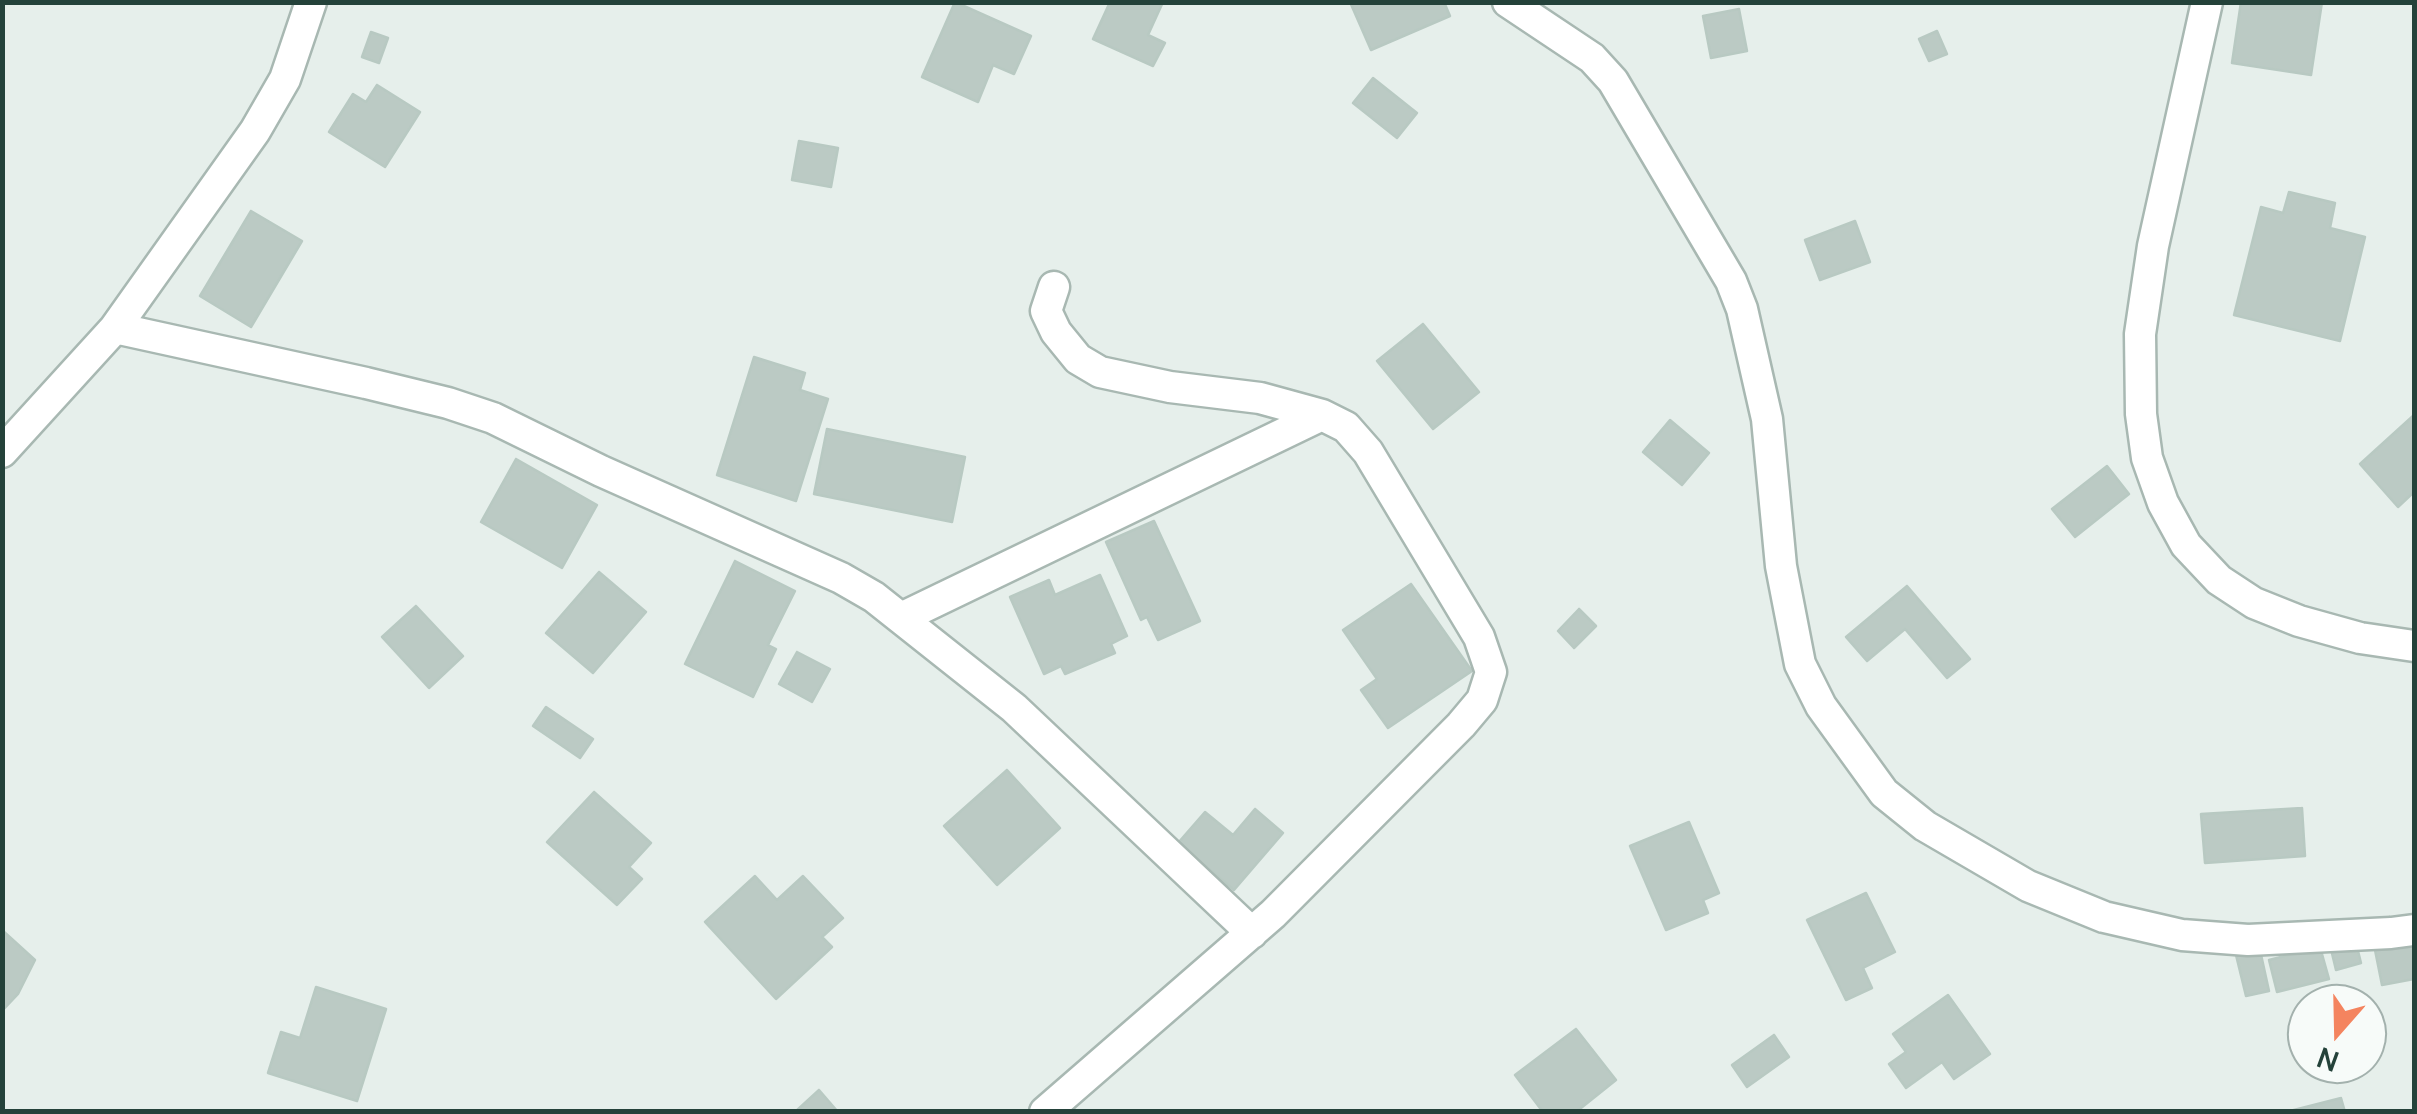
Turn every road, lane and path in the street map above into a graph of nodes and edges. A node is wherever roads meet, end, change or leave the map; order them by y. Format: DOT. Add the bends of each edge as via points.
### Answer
graph roads {
  1 [pos="311,2"];
  2 [pos="1508,2"];
  3 [pos="2207,2"];
  4 [pos="1054,287"];
  5 [pos="115,328"];
  6 [pos="1322,415"];
  7 [pos="2,452"];
  8 [pos="901,618"];
  9 [pos="2414,646"];
  10 [pos="2414,930"];
  11 [pos="1252,933"];
  12 [pos="1044,1112"];
  1 -- 5 [label="street" via="285,79 255,131"];
  2 -- 10 [label="street" via="1592,58 1613,81 1731,281 1767,420 1781,566 1800,664 1821,706 1884,793 1925,826 2028,886 2104,917 2182,935 2248,940"];
  3 -- 9 [label="street" via="2140,334 2146,458 2186,545 2219,580 2299,621"];
  4 -- 6 [label="street" via="1046,311 1056,332 1078,359 1100,372"];
  5 -- 7 [label="street"];
  5 -- 8 [label="street" via="492,418 842,578"];
  6 -- 8 [label="street"];
  6 -- 11 [label="street" via="1346,427 1368,452 1479,637 1490,672 1482,700 1462,725"];
  8 -- 11 [label="street" via="1014,708"];
  11 -- 12 [label="street"];
}
